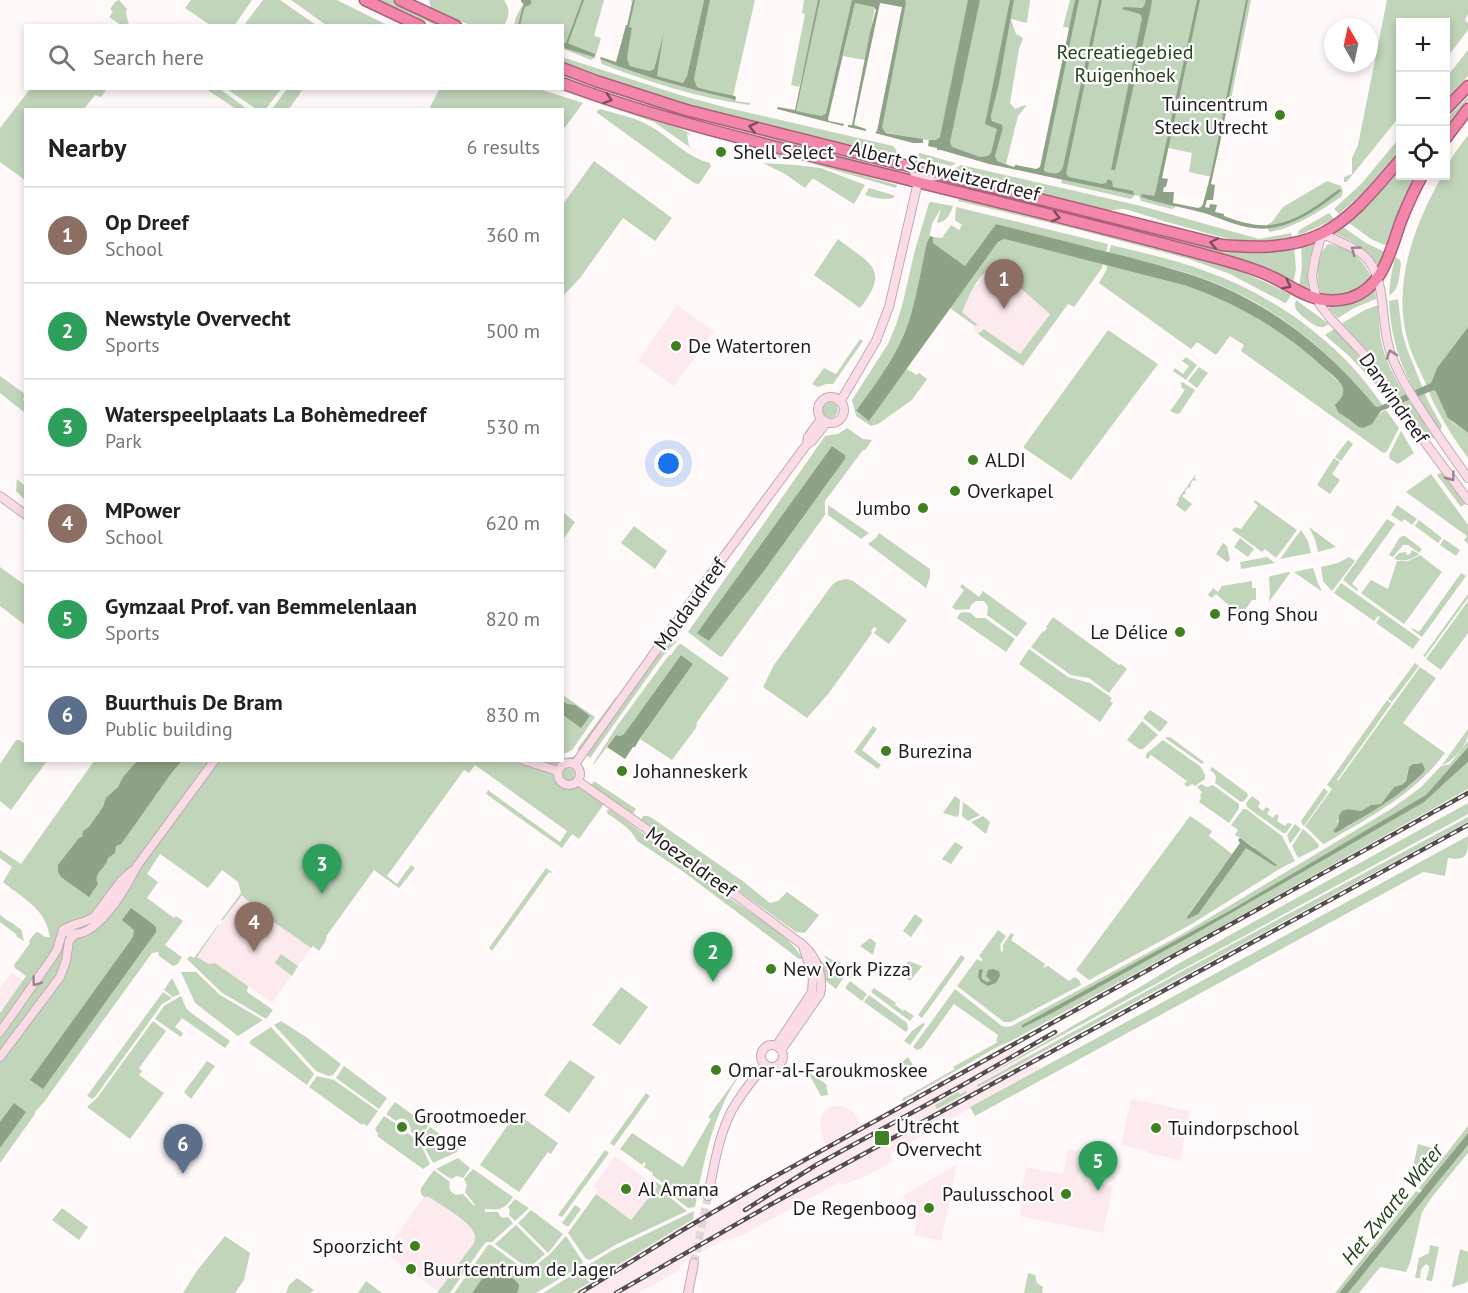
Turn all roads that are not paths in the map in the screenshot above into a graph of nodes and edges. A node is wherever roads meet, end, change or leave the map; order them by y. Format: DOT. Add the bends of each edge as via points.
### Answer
graph roads {
  1 [pos="365,0"];
  2 [pos="400,0"];
  3 [pos="416,24"];
  4 [pos="452,24"];
  5 [pos="564,69"];
  6 [pos="564,84"];
  7 [pos="1468,86"];
  8 [pos="1450,105"];
  9 [pos="1468,109"];
  10 [pos="1450,133"];
  11 [pos="1396,165"];
  12 [pos="912,167"];
  13 [pos="943,175"];
  14 [pos="1420,180"];
  15 [pos="916,181"];
  16 [pos="1322,233"];
  17 [pos="1377,279"];
  18 [pos="1317,298"];
  19 [pos="838,400"];
  20 [pos="824,421"];
  21 [pos="1468,478"];
  22 [pos="0,492"];
  23 [pos="0,496"];
  24 [pos="1468,500"];
  25 [pos="24,508"];
  26 [pos="24,514"];
  27 [pos="214,762"];
  28 [pos="529,762"];
  29 [pos="575,764"];
  30 [pos="558,771"];
  31 [pos="578,781"];
  32 [pos="137,866"];
  33 [pos="63,930"];
  34 [pos="75,934"];
  35 [pos="0,1032"];
  36 [pos="779,1047"];
  37 [pos="0,1057"];
  38 [pos="765,1065"];
  39 [pos="708,1196"];
  40 [pos="694,1263"];
  41 [pos="688,1293"];
  1 -- 3 [label="highway"];
  2 -- 4 [label="highway"];
  12 -- 5 [label="highway, Albert Schweitzerdreef, one-way" via="686,110"];
  6 -- 15 [label="highway, Albert Schweitzerdreef, one-way" via="691,124"];
  7 -- 8 [label="highway"];
  9 -- 10 [label="highway"];
  11 -- 16 [label="highway, Albert Schweitzerdreef" via="1363,201"];
  12 -- 13 [label="highway, Albert Schweitzerdreef"];
  12 -- 15 [label="street"];
  13 -- 15 [label="street"];
  16 -- 13 [label="highway, Albert Schweitzerdreef, one-way" via="1272,246 1222,245"];
  14 -- 17 [label="highway"];
  15 -- 18 [label="highway, Albert Schweitzerdreef, one-way" via="1229,261"];
  15 -- 19 [label="street" via="889,307 876,341"];
  17 -- 16 [label="street, one-way" via="1369,262 1356,249"];
  16 -- 18 [label="street" via="1312,276"];
  17 -- 18 [label="highway" via="1369,288 1346,299"];
  21 -- 17 [label="street, Darwindreef, one-way" via="1397,370 1385,331"];
  18 -- 24 [label="street, Darwindreef, one-way" via="1362,352"];
  19 -- 20 [label="street" via="842,416 834,422"];
  19 -- 20 [label="street" via="827,398 821,402 818,411"];
  20 -- 29 [label="street, Moldaudreef" via="808,437 807,444"];
  22 -- 25 [label="street"];
  23 -- 26 [label="street"];
  27 -- 32 [label="street"];
  28 -- 30 [label="street"];
  29 -- 30 [label="street" via="563,764"];
  29 -- 31 [label="street" via="580,772"];
  30 -- 31 [label="street" via="563,784"];
  31 -- 36 [label="street, Moezeldreef" via="808,950 821,978 820,994"];
  32 -- 33 [label="street" via="95,916"];
  32 -- 34 [label="street" via="103,918 93,928"];
  33 -- 34 [label="street"];
  33 -- 35 [label="street, one-way" via="57,950"];
  34 -- 37 [label="street" via="69,941 60,977"];
  36 -- 38 [label="street" via="770,1045 762,1052"];
  36 -- 38 [label="street" via="784,1058 779,1065"];
  38 -- 39 [label="street" via="726,1123"];
  40 -- 41 [label="street"];
}
